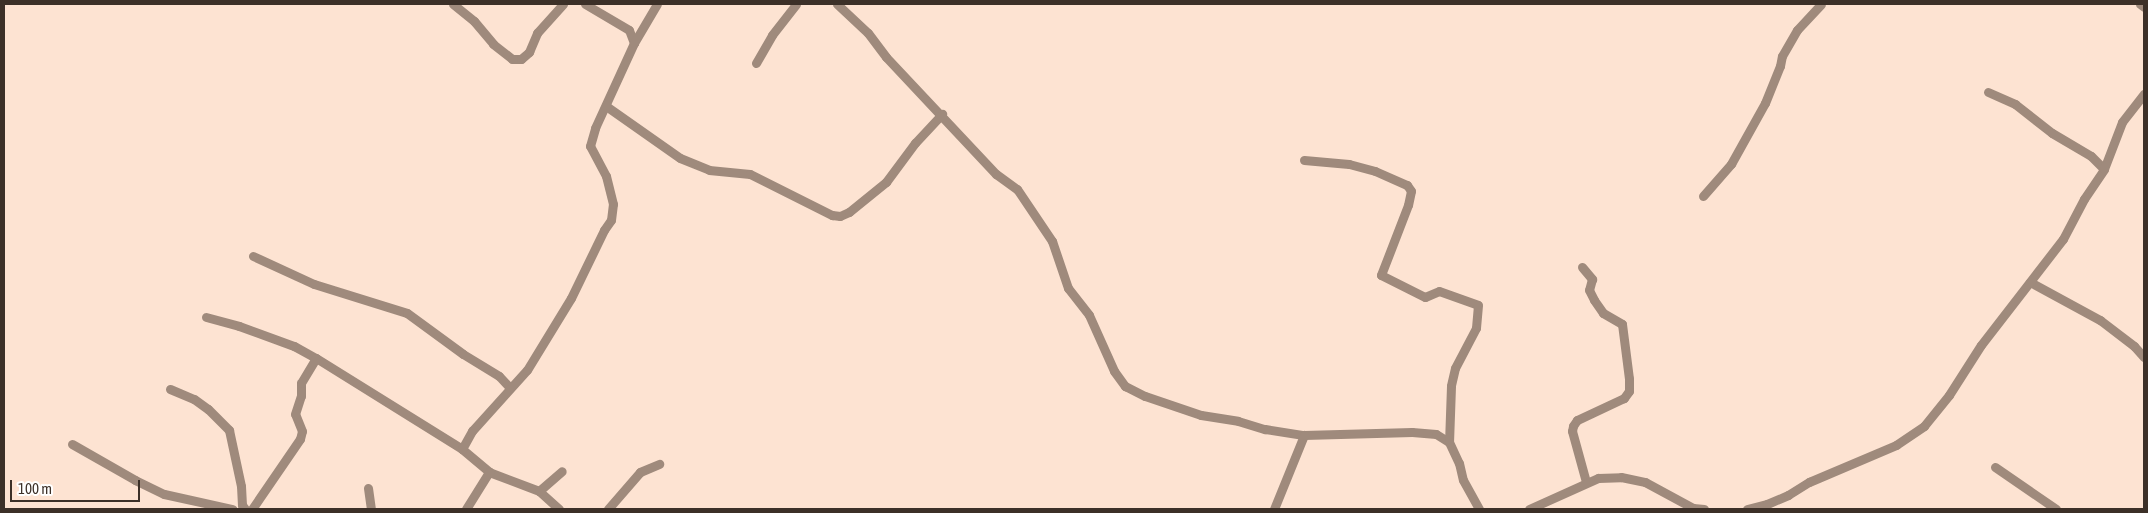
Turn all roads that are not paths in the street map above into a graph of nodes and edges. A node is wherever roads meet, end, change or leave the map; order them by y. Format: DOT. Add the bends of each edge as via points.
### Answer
graph roads {
  1 [pos="453,4"];
  2 [pos="563,4"];
  3 [pos="585,4"];
  4 [pos="657,4"];
  5 [pos="796,4"];
  6 [pos="837,4"];
  7 [pos="1821,4"];
  8 [pos="2140,4"];
  9 [pos="2144,7"];
  10 [pos="642,26"];
  11 [pos="629,30"];
  12 [pos="634,42"];
  13 [pos="756,63"];
  14 [pos="1988,92"];
  15 [pos="2143,98"];
  16 [pos="606,106"];
  17 [pos="942,114"];
  18 [pos="1304,160"];
  19 [pos="2104,169"];
  20 [pos="1703,196"];
  21 [pos="253,256"];
  22 [pos="1582,267"];
  23 [pos="2030,282"];
  24 [pos="206,317"];
  25 [pos="2144,357"];
  26 [pos="316,358"];
  27 [pos="510,388"];
  28 [pos="170,389"];
  29 [pos="1304,435"];
  30 [pos="1449,442"];
  31 [pos="72,444"];
  32 [pos="462,449"];
  33 [pos="659,464"];
  34 [pos="1996,467"];
  35 [pos="562,471"];
  36 [pos="489,472"];
  37 [pos="1586,482"];
  38 [pos="368,488"];
  39 [pos="539,491"];
  40 [pos="1757,508"];
  41 [pos="232,509"];
  42 [pos="245,509"];
  43 [pos="252,509"];
  44 [pos="371,509"];
  45 [pos="466,509"];
  46 [pos="559,509"];
  47 [pos="608,509"];
  48 [pos="1274,509"];
  49 [pos="1479,509"];
  50 [pos="1529,509"];
  51 [pos="1704,509"];
  52 [pos="1747,509"];
  53 [pos="2056,509"];
  1 -- 2 [label="street" via="474,21 498,48 512,59 521,60 529,52 538,33"];
  3 -- 11 [label="street"];
  4 -- 10 [label="street"];
  5 -- 13 [label="street"];
  6 -- 17 [label="street"];
  7 -- 20 [label="street" via="1797,30 1782,56 1765,103 1736,155"];
  8 -- 9 [label="street"];
  10 -- 11 [label="street"];
  10 -- 12 [label="street"];
  11 -- 12 [label="street"];
  12 -- 16 [label="street"];
  14 -- 19 [label="street" via="2015,104 2052,134 2091,156"];
  15 -- 19 [label="street" via="2122,122"];
  16 -- 17 [label="street" via="680,158 709,170 750,174 840,216 886,182"];
  16 -- 27 [label="street" via="590,146 606,176 613,204 611,220 562,313 527,370"];
  17 -- 29 [label="street" via="996,174 1017,189 1034,212 1052,241 1068,288 1089,315 1114,371 1125,386 1201,415 1238,421 1265,430"];
  18 -- 30 [label="street" via="1348,164 1408,185 1411,191 1408,205 1381,275 1425,297 1439,291 1478,305 1476,328 1455,368 1451,386"];
  19 -- 23 [label="street" via="2084,198 2063,239"];
  21 -- 27 [label="street" via="314,284 408,313 499,376"];
  22 -- 37 [label="street" via="1592,279 1589,290 1598,307 1622,324 1629,385 1624,398 1578,420 1573,426"];
  23 -- 25 [label="street" via="2100,320"];
  23 -- 40 [label="street" via="1924,426 1896,445 1836,469"];
  24 -- 26 [label="street" via="294,346"];
  26 -- 32 [label="street"];
  26 -- 43 [label="street" via="301,383 295,414 302,431 300,439"];
  27 -- 32 [label="street" via="472,431"];
  28 -- 42 [label="street" via="194,399 229,430"];
  29 -- 30 [label="street" via="1412,432 1436,434"];
  29 -- 48 [label="street"];
  30 -- 49 [label="street" via="1463,480"];
  31 -- 41 [label="street" via="164,494"];
  32 -- 36 [label="street"];
  33 -- 47 [label="street" via="640,472"];
  34 -- 53 [label="street"];
  35 -- 39 [label="street"];
  36 -- 39 [label="street"];
  36 -- 45 [label="street"];
  37 -- 50 [label="street"];
  37 -- 51 [label="street" via="1621,477 1645,482 1693,508"];
  38 -- 44 [label="street"];
  39 -- 46 [label="street"];
  40 -- 52 [label="street"];
}
